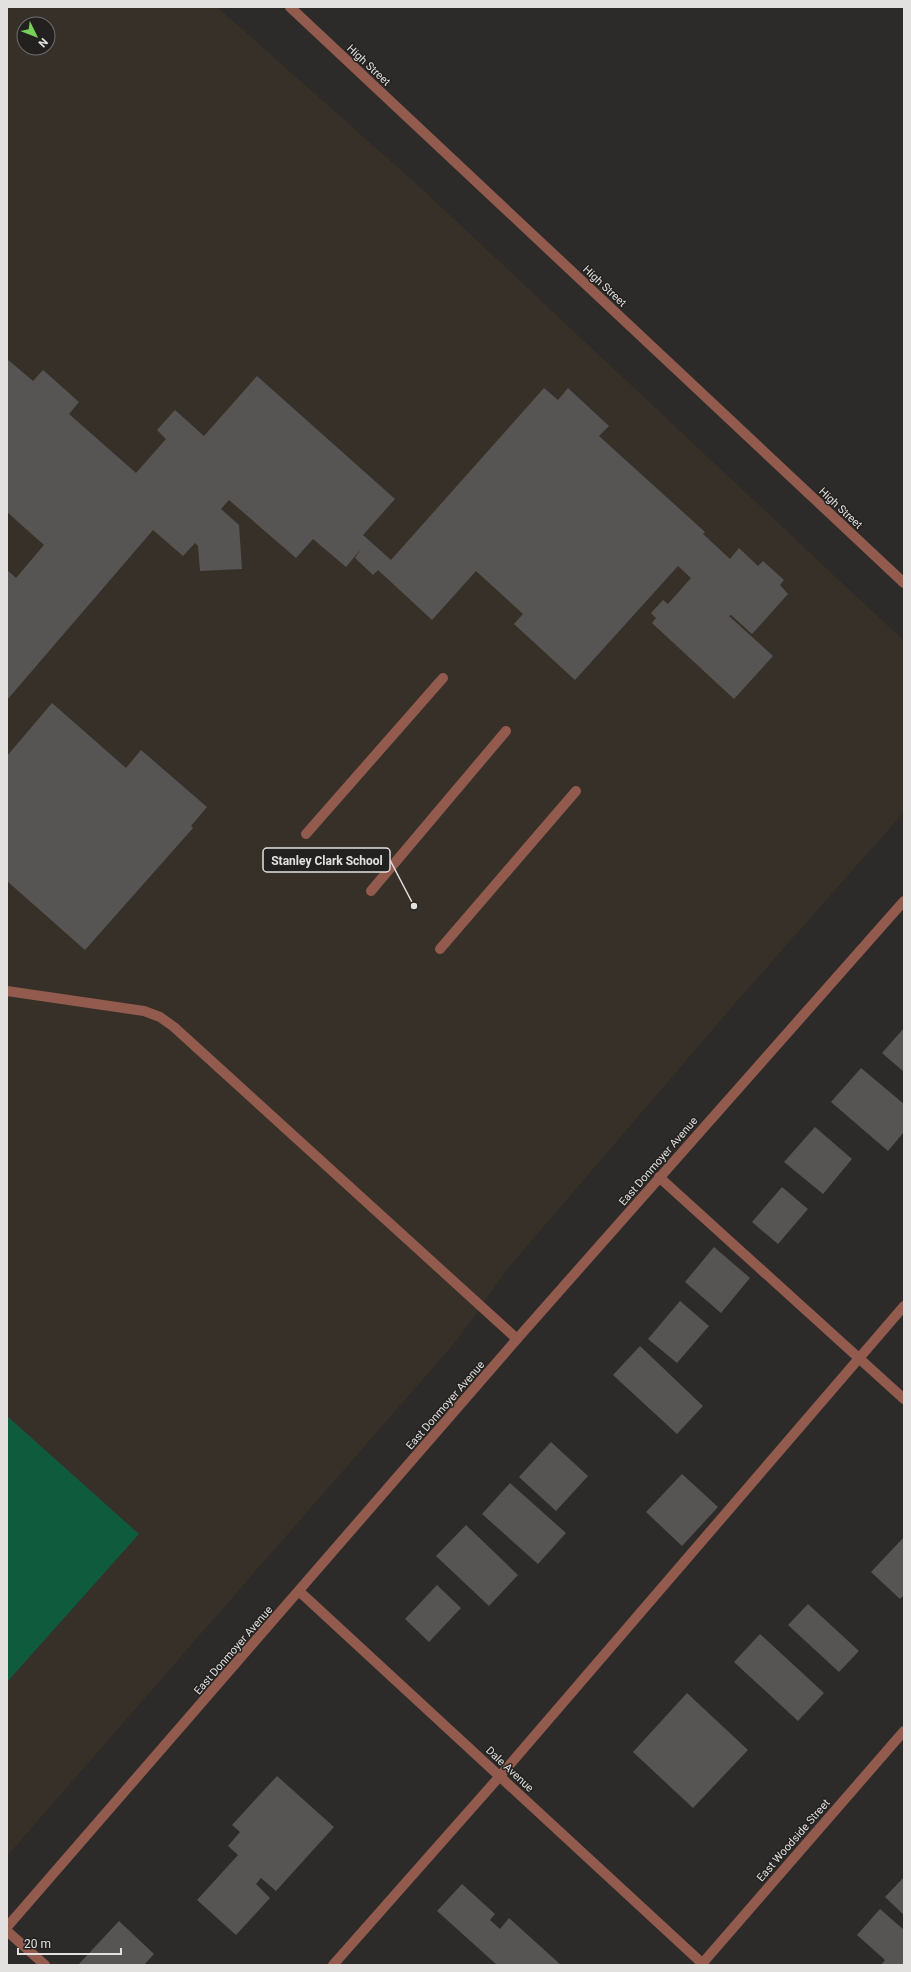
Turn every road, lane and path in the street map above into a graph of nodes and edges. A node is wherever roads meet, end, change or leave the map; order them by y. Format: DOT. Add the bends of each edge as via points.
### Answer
graph roads {
  1 [pos="290,7"];
  2 [pos="904,583"];
  3 [pos="443,678"];
  4 [pos="506,731"];
  5 [pos="576,791"];
  6 [pos="306,834"];
  7 [pos="371,891"];
  8 [pos="904,901"];
  9 [pos="440,949"];
  10 [pos="7,991"];
  11 [pos="659,1177"];
  12 [pos="904,1306"];
  13 [pos="517,1339"];
  14 [pos="859,1357"];
  15 [pos="904,1399"];
  16 [pos="300,1592"];
  17 [pos="904,1731"];
  18 [pos="500,1776"];
  19 [pos="7,1927"];
  20 [pos="7,1931"];
  21 [pos="702,1964"];
  22 [pos="45,1965"];
  23 [pos="333,1965"];
  1 -- 2 [label="street, High Street"];
  3 -- 6 [label="street"];
  4 -- 7 [label="street"];
  5 -- 9 [label="street"];
  8 -- 11 [label="street, East Donmoyer Avenue"];
  10 -- 13 [label="street" via="144,1011 160,1017"];
  11 -- 13 [label="street, East Donmoyer Avenue"];
  11 -- 14 [label="street"];
  12 -- 14 [label="street"];
  13 -- 16 [label="street, East Donmoyer Avenue"];
  14 -- 15 [label="street"];
  14 -- 18 [label="street"];
  16 -- 18 [label="street, Dale Avenue"];
  16 -- 19 [label="street, East Donmoyer Avenue"];
  17 -- 21 [label="street, East Woodside Street"];
  18 -- 21 [label="street, Dale Avenue"];
  18 -- 23 [label="street"];
  20 -- 22 [label="street"];
}
